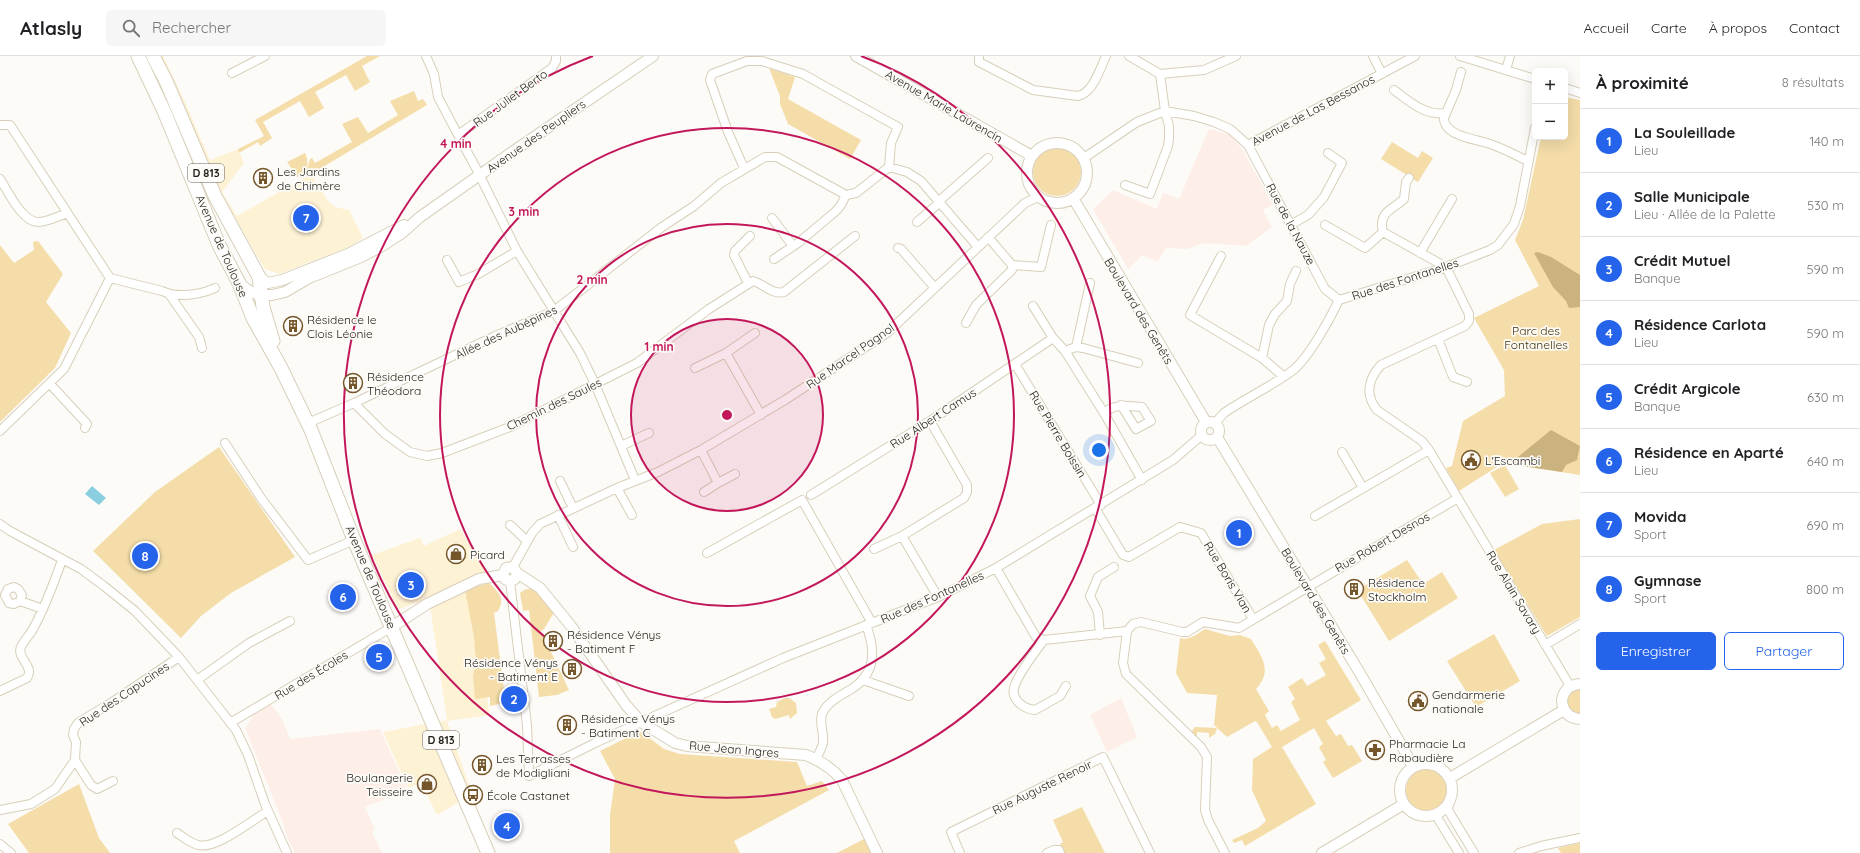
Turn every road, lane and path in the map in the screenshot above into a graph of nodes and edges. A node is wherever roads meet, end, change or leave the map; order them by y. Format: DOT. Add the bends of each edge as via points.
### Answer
graph roads {
  1 [pos="138,56"];
  2 [pos="153,56"];
  3 [pos="265,56"];
  4 [pos="426,56"];
  5 [pos="556,56"];
  6 [pos="653,56"];
  7 [pos="856,56"];
  8 [pos="979,56"];
  9 [pos="1106,56"];
  10 [pos="1129,56"];
  11 [pos="1236,56"];
  12 [pos="1373,56"];
  13 [pos="1416,56"];
  14 [pos="1460,56"];
  15 [pos="1510,56"];
  16 [pos="1506,70"];
  17 [pos="1461,72"];
  18 [pos="232,73"];
  19 [pos="1160,74"];
  20 [pos="1382,74"];
  21 [pos="1532,78"];
  22 [pos="1568,89"];
  23 [pos="1394,90"];
  24 [pos="1580,93"];
  25 [pos="1165,111"];
  26 [pos="1446,113"];
  27 [pos="0,124"];
  28 [pos="458,135"];
  29 [pos="1532,140"];
  30 [pos="1248,145"];
  31 [pos="1328,153"];
  32 [pos="1032,156"];
  33 [pos="988,158"];
  34 [pos="1084,158"];
  35 [pos="1528,161"];
  36 [pos="889,167"];
  37 [pos="744,168"];
  38 [pos="480,175"];
  39 [pos="1409,178"];
  40 [pos="0,179"];
  41 [pos="1125,185"];
  42 [pos="846,195"];
  43 [pos="1038,197"];
  44 [pos="1073,198"];
  45 [pos="1452,199"];
  46 [pos="938,203"];
  47 [pos="68,213"];
  48 [pos="420,217"];
  49 [pos="772,218"];
  50 [pos="916,222"];
  51 [pos="1292,224"];
  52 [pos="1051,225"];
  53 [pos="1325,225"];
  54 [pos="1383,232"];
  55 [pos="750,236"];
  56 [pos="855,236"];
  57 [pos="988,237"];
  58 [pos="793,246"];
  59 [pos="978,247"];
  60 [pos="898,248"];
  61 [pos="517,250"];
  62 [pos="1420,252"];
  63 [pos="1221,256"];
  64 [pos="774,259"];
  65 [pos="448,260"];
  66 [pos="1012,265"];
  67 [pos="1446,267"];
  68 [pos="1296,271"];
  69 [pos="110,278"];
  70 [pos="748,283"];
  71 [pos="1090,283"];
  72 [pos="215,288"];
  73 [pos="935,288"];
  74 [pos="258,290"];
  75 [pos="169,294"];
  76 [pos="1339,300"];
  77 [pos="1033,306"];
  78 [pos="554,311"];
  79 [pos="966,322"];
  80 [pos="755,333"];
  81 [pos="1054,338"];
  82 [pos="1438,339"];
  83 [pos="1076,347"];
  84 [pos="202,348"];
  85 [pos="1065,351"];
  86 [pos="726,353"];
  87 [pos="1262,358"];
  88 [pos="1138,363"];
  89 [pos="1016,364"];
  90 [pos="695,368"];
  91 [pos="1283,376"];
  92 [pos="1467,382"];
  93 [pos="50,384"];
  94 [pos="595,384"];
  95 [pos="354,404"];
  96 [pos="1120,405"];
  97 [pos="1104,413"];
  98 [pos="761,415"];
  99 [pos="930,421"];
  100 [pos="1211,422"];
  101 [pos="308,423"];
  102 [pos="86,428"];
  103 [pos="0,431"];
  104 [pos="649,433"];
  105 [pos="1202,435"];
  106 [pos="1217,437"];
  107 [pos="225,443"];
  108 [pos="621,446"];
  109 [pos="701,450"];
  110 [pos="1429,450"];
  111 [pos="1342,452"];
  112 [pos="736,474"];
  113 [pos="635,480"];
  114 [pos="1142,480"];
  115 [pos="560,481"];
  116 [pos="718,483"];
  117 [pos="617,488"];
  118 [pos="1364,488"];
  119 [pos="704,492"];
  120 [pos="810,495"];
  121 [pos="1458,498"];
  122 [pos="1098,507"];
  123 [pos="573,508"];
  124 [pos="558,515"];
  125 [pos="632,515"];
  126 [pos="1315,516"];
  127 [pos="0,524"];
  128 [pos="510,525"];
  129 [pos="902,536"];
  130 [pos="354,540"];
  131 [pos="527,541"];
  132 [pos="573,547"];
  133 [pos="874,549"];
  134 [pos="707,553"];
  135 [pos="62,560"];
  136 [pos="1114,567"];
  137 [pos="996,568"];
  138 [pos="511,574"];
  139 [pos="1306,587"];
  140 [pos="938,597"];
  141 [pos="20,601"];
  142 [pos="43,609"];
  143 [pos="1253,619"];
  144 [pos="290,620"];
  145 [pos="390,623"];
  146 [pos="869,624"];
  147 [pos="1580,624"];
  148 [pos="1127,631"];
  149 [pos="1100,635"];
  150 [pos="1044,640"];
  151 [pos="1545,645"];
  152 [pos="179,657"];
  153 [pos="197,680"];
  154 [pos="863,680"];
  155 [pos="1580,684"];
  156 [pos="1066,686"];
  157 [pos="1570,686"];
  158 [pos="0,691"];
  159 [pos="909,696"];
  160 [pos="1564,710"];
  161 [pos="1580,719"];
  162 [pos="642,722"];
  163 [pos="230,723"];
  164 [pos="816,759"];
  165 [pos="75,760"];
  166 [pos="1413,767"];
  167 [pos="1450,778"];
  168 [pos="113,781"];
  169 [pos="1449,803"];
  170 [pos="1404,804"];
  171 [pos="0,810"];
  172 [pos="268,811"];
  173 [pos="1434,814"];
  174 [pos="177,833"];
  175 [pos="1580,838"];
  176 [pos="0,844"];
  177 [pos="11,853"];
  178 [pos="287,853"];
  179 [pos="488,853"];
  180 [pos="877,853"];
  181 [pos="960,853"];
  182 [pos="1047,853"];
  183 [pos="1060,853"];
  184 [pos="1150,853"];
  185 [pos="1225,853"];
  186 [pos="1322,853"];
  187 [pos="1460,853"];
  188 [pos="1474,853"];
  189 [pos="1519,853"];
  1 -- 74 [label="main road, Avenue de Toulouse / D 813" via="219,245 239,282"];
  2 -- 74 [label="main road, Avenue de Toulouse / D 813" via="166,80"];
  3 -- 18 [label="street"];
  4 -- 28 [label="street" via="434,74 438,97"];
  5 -- 28 [label="street, Rue Juliet Berto" via="552,68"];
  6 -- 38 [label="street, Avenue des Peupliers"];
  7 -- 32 [label="street, Avenue Marie Laurencin"];
  8 -- 9 [label="street" via="980,62 1033,90 1078,96 1089,90"];
  10 -- 19 [label="street"];
  11 -- 19 [label="street" via="1204,70"];
  12 -- 20 [label="street"];
  13 -- 20 [label="street, Avenue de Las Bessanos"];
  14 -- 16 [label="street"];
  15 -- 16 [label="street"];
  16 -- 21 [label="street"];
  17 -- 26 [label="street"];
  19 -- 25 [label="street"];
  20 -- 30 [label="street, Avenue de Las Bessanos"];
  22 -- 24 [label="street"];
  23 -- 26 [label="street" via="1422,110"];
  25 -- 30 [label="street, Avenue de Las Bessanos" via="1219,124 1230,129"];
  25 -- 34 [label="street" via="1137,122"];
  25 -- 41 [label="street" via="1169,126 1168,146 1150,194"];
  26 -- 35 [label="street" via="1444,123 1447,127 1466,138 1488,143"];
  27 -- 47 [label="street" via="10,125"];
  28 -- 38 [label="street"];
  29 -- 35 [label="street, Rue des Fontanelles"];
  30 -- 51 [label="street, Rue de la Nauze"];
  31 -- 51 [label="street" via="1342,163 1324,197 1308,215"];
  32 -- 34 [label="street" via="1040,148 1051,143 1062,143 1071,146"];
  32 -- 43 [label="street" via="1027,170 1029,184"];
  33 -- 46 [label="street"];
  34 -- 44 [label="street" via="1087,179 1082,190"];
  35 -- 67 [label="street, Rue des Fontanelles" via="1520,206 1508,234 1490,250"];
  36 -- 37 [label="street" via="891,143 898,127 803,74 754,60 712,74 710,80"];
  36 -- 42 [label="street" via="856,193"];
  36 -- 46 [label="street" via="907,172 921,181"];
  37 -- 42 [label="street, Allée des Aubépines" via="765,156 778,157"];
  37 -- 78 [label="street, Allée des Aubépines" via="662,227"];
  38 -- 48 [label="street, Avenue des Peupliers"];
  38 -- 61 [label="street"];
  39 -- 54 [label="street" via="1404,199 1384,214 1381,225"];
  40 -- 47 [label="street" via="24,216 36,222"];
  42 -- 58 [label="street" via="842,205"];
  43 -- 44 [label="street" via="1055,203"];
  43 -- 57 [label="street, Rue Marcel Pagnol" via="1025,203"];
  44 -- 100 [label="street, Boulevard des Genêts"];
  45 -- 62 [label="street"];
  46 -- 50 [label="street"];
  46 -- 59 [label="street"];
  47 -- 69 [label="street"];
  48 -- 74 [label="street, Avenue des Peupliers" via="348,254"];
  48 -- 74 [label="street, Avenue des Peupliers" via="402,233 360,257 309,278 285,292 272,295"];
  49 -- 58 [label="street"];
  51 -- 76 [label="street, Rue de la Nauze" via="1325,289"];
  52 -- 66 [label="street" via="1041,267"];
  53 -- 54 [label="street" via="1365,248"];
  54 -- 62 [label="street"];
  55 -- 70 [label="street" via="734,254"];
  56 -- 70 [label="street" via="784,292 775,293 759,282"];
  57 -- 59 [label="street, Rue Marcel Pagnol"];
  57 -- 66 [label="street"];
  58 -- 64 [label="street"];
  59 -- 73 [label="street, Rue Marcel Pagnol"];
  60 -- 73 [label="street"];
  61 -- 65 [label="street" via="478,274 459,282"];
  61 -- 78 [label="street"];
  62 -- 67 [label="street"];
  63 -- 87 [label="street" via="1190,315"];
  66 -- 79 [label="street" via="1012,270 976,305"];
  67 -- 76 [label="street, Rue des Fontanelles"];
  67 -- 82 [label="street, Rue Alain Savary" via="1469,314 1469,321 1465,326"];
  68 -- 87 [label="street" via="1290,284 1287,301 1269,325"];
  69 -- 75 [label="street" via="162,290"];
  69 -- 93 [label="street" via="64,369"];
  70 -- 94 [label="street, Chemin des Saules" via="636,363"];
  71 -- 83 [label="street"];
  72 -- 75 [label="street" via="203,293"];
  73 -- 98 [label="street, Rue Marcel Pagnol" via="887,333"];
  74 -- 101 [label="main road, Avenue de Toulouse / D 813" via="253,318"];
  75 -- 84 [label="street" via="198,337"];
  76 -- 91 [label="street, Rue des Fontanelles" via="1332,316 1302,361"];
  77 -- 81 [label="street"];
  78 -- 94 [label="street" via="580,353"];
  78 -- 95 [label="street, Allée des Aubépines" via="495,336"];
  80 -- 86 [label="street"];
  81 -- 85 [label="street"];
  81 -- 89 [label="street, Rue Albert Camus"];
  82 -- 92 [label="street" via="1453,377"];
  82 -- 110 [label="street, Rue Alain Savary" via="1381,365 1375,372 1369,388 1372,404 1377,410 1422,441"];
  83 -- 85 [label="street"];
  83 -- 88 [label="street"];
  85 -- 97 [label="street"];
  86 -- 90 [label="street"];
  86 -- 98 [label="street"];
  87 -- 91 [label="street"];
  89 -- 99 [label="street, Rue Albert Camus"];
  89 -- 122 [label="street, Rue Pierre Boissin"];
  91 -- 100 [label="street, Rue des Fontanelles"];
  93 -- 102 [label="street" via="87,424"];
  93 -- 103 [label="street"];
  94 -- 95 [label="street, Chemin des Saules" via="510,427 463,446 427,456 410,452 396,444"];
  94 -- 108 [label="street"];
  95 -- 101 [label="street, Allée des Aubépines"];
  96 -- 97 [label="street"];
  97 -- 114 [label="street"];
  98 -- 109 [label="street, Rue Marcel Pagnol"];
  99 -- 120 [label="street, Rue Albert Camus"];
  99 -- 129 [label="street" via="967,485 967,492 964,498"];
  100 -- 105 [label="street" via="1201,428"];
  100 -- 106 [label="street" via="1219,430"];
  101 -- 130 [label="main road, Avenue de Toulouse / D 813"];
  104 -- 108 [label="street"];
  105 -- 106 [label="street" via="1210,440"];
  105 -- 114 [label="street, Rue des Fontanelles"];
  106 -- 139 [label="street, Boulevard des Genêts"];
  107 -- 130 [label="street" via="308,560"];
  108 -- 113 [label="street"];
  109 -- 113 [label="street, Rue Marcel Pagnol" via="658,472"];
  109 -- 116 [label="street"];
  110 -- 118 [label="street"];
  110 -- 121 [label="street, Rue Alain Savary"];
  111 -- 118 [label="street"];
  112 -- 116 [label="street"];
  113 -- 117 [label="street, Rue Marcel Pagnol"];
  114 -- 122 [label="street, Rue des Fontanelles"];
  115 -- 123 [label="street"];
  116 -- 119 [label="street"];
  117 -- 123 [label="street, Rue Marcel Pagnol"];
  117 -- 125 [label="street"];
  118 -- 126 [label="street"];
  121 -- 139 [label="street, Rue Robert Desnos"];
  121 -- 151 [label="street, Rue Alain Savary"];
  122 -- 137 [label="street, Rue des Fontanelles"];
  122 -- 143 [label="street, Rue Boris Vian" via="1123,555 1129,557 1180,527 1201,533"];
  123 -- 124 [label="street, Rue Marcel Pagnol"];
  124 -- 131 [label="street, Rue Marcel Pagnol" via="540,524"];
  124 -- 132 [label="street"];
  127 -- 135 [label="street"];
  128 -- 131 [label="street"];
  129 -- 133 [label="street"];
  129 -- 140 [label="street"];
  130 -- 145 [label="main road, Avenue de Toulouse / D 813"];
  131 -- 138 [label="street, Rue Marcel Pagnol"];
  134 -- 146 [label="street" via="802,500"];
  135 -- 142 [label="street"];
  135 -- 152 [label="street" via="81,569 135,611"];
  136 -- 149 [label="street" via="1098,577 1090,596 1098,612"];
  137 -- 140 [label="street, Rue des Fontanelles"];
  137 -- 150 [label="street" via="1036,637"];
  138 -- 145 [label="street" via="479,579 427,604 411,615"];
  138 -- 162 [label="street, Rue Jean Ingres" via="540,588"];
  138 -- 162 [label="street, Rue des Fontanelles" via="527,725 529,776"];
  139 -- 143 [label="street, Rue Robert Desnos"];
  139 -- 166 [label="street, Boulevard des Genêts" via="1361,675"];
  140 -- 146 [label="street, Rue des Fontanelles"];
  141 -- 142 [label="street"];
  142 -- 158 [label="street" via="21,647 20,652 30,674 27,678"];
  143 -- 148 [label="street, Rue Robert Desnos" via="1239,628 1203,622 1187,632 1140,622 1133,624"];
  144 -- 153 [label="street" via="249,643"];
  145 -- 163 [label="street, Rue des Écoles"];
  145 -- 179 [label="main road, Avenue de Toulouse / D 813"];
  146 -- 154 [label="street" via="872,660"];
  146 -- 162 [label="street, Rue des Fontanelles" via="783,658"];
  147 -- 151 [label="street"];
  148 -- 149 [label="street, Rue Robert Desnos"];
  148 -- 185 [label="street" via="1123,662 1126,674 1201,747 1207,757 1205,810"];
  149 -- 150 [label="street, Rue Robert Desnos"];
  150 -- 156 [label="street" via="1014,685 1015,698 1020,704 1035,710 1060,696"];
  151 -- 157 [label="street, Rue Alain Savary"];
  152 -- 153 [label="street"];
  152 -- 165 [label="street, Rue des Capucines" via="78,723 73,735 76,742"];
  153 -- 163 [label="street"];
  154 -- 159 [label="street"];
  154 -- 164 [label="street" via="835,698 826,708 821,721 823,742"];
  155 -- 157 [label="street"];
  157 -- 160 [label="street" via="1562,697"];
  160 -- 161 [label="street" via="1571,717"];
  160 -- 167 [label="street"];
  162 -- 164 [label="street, Rue Jean Ingres" via="675,743 687,746 806,755"];
  163 -- 172 [label="street" via="248,755"];
  164 -- 180 [label="street, Rue Jean Ingres" via="842,780"];
  165 -- 168 [label="street" via="91,785 97,789"];
  165 -- 171 [label="street" via="55,789 31,804"];
  166 -- 167 [label="street" via="1433,764"];
  166 -- 170 [label="street" via="1402,779 1400,786"];
  167 -- 169 [label="street" via="1452,791"];
  169 -- 173 [label="street"];
  169 -- 188 [label="street" via="1448,810"];
  170 -- 173 [label="street" via="1417,814"];
  170 -- 186 [label="street"];
  172 -- 174 [label="street" via="226,837 205,846 190,842"];
  172 -- 178 [label="street"];
  173 -- 187 [label="street"];
  175 -- 189 [label="street"];
  176 -- 177 [label="street"];
  181 -- 184 [label="street, Rue Auguste Renoir" via="951,832 1102,757"];
  182 -- 183 [label="street" via="1059,850"];
}
